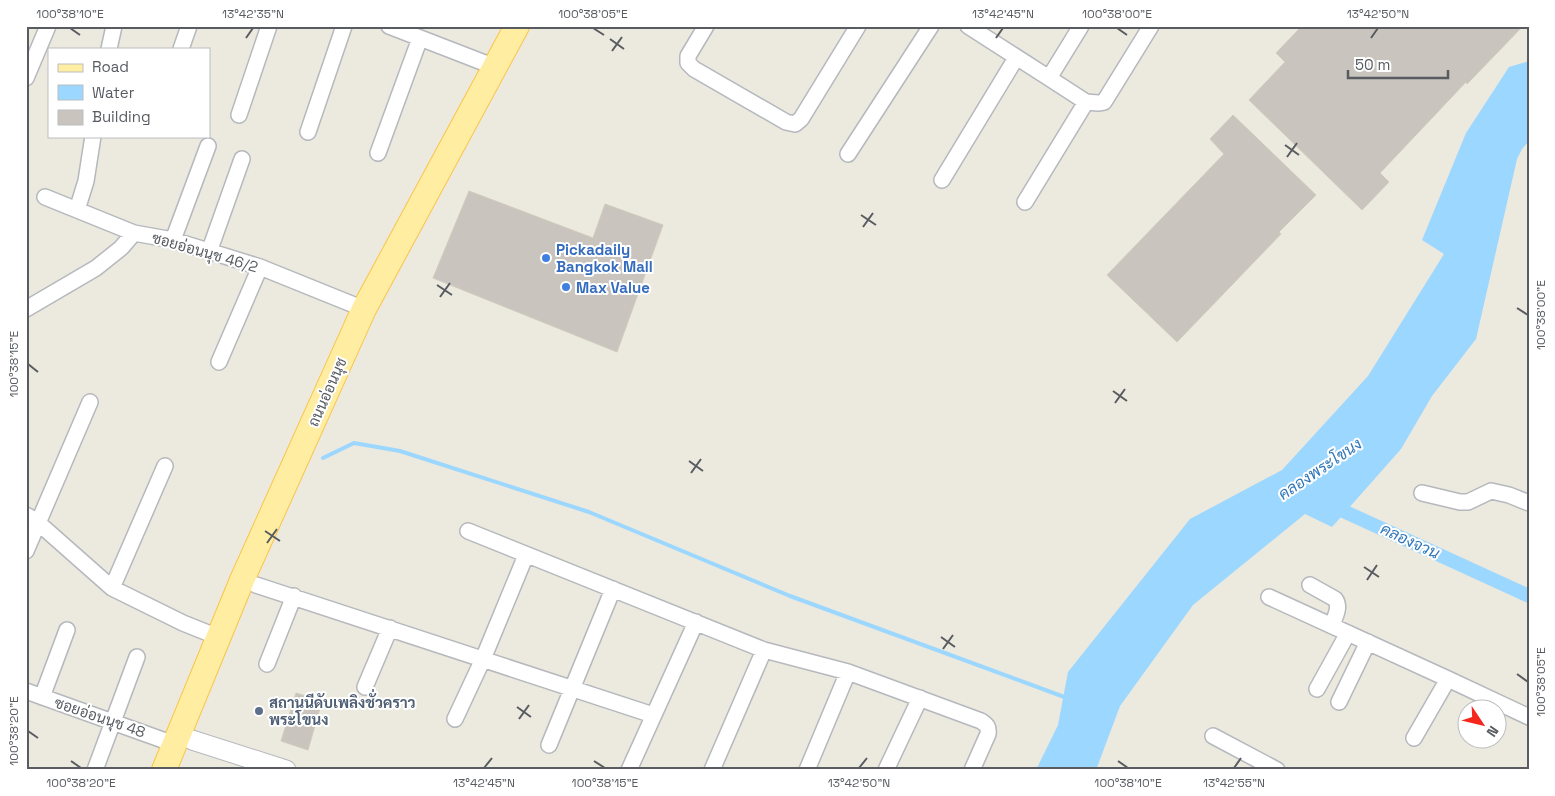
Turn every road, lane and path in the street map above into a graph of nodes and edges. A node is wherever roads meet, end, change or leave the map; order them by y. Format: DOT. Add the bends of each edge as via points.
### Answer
graph roads {
  1 [pos="48,26"];
  2 [pos="114,26"];
  3 [pos="189,26"];
  4 [pos="269,26"];
  5 [pos="344,26"];
  6 [pos="389,26"];
  7 [pos="517,26"];
  8 [pos="532,26"];
  9 [pos="706,26"];
  10 [pos="858,26"];
  11 [pos="931,26"];
  12 [pos="968,26"];
  13 [pos="1081,26"];
  14 [pos="1151,26"];
  15 [pos="420,38"];
  16 [pos="109,48"];
  17 [pos="181,48"];
  18 [pos="1016,58"];
  19 [pos="501,70"];
  20 [pos="26,78"];
  21 [pos="1049,78"];
  22 [pos="1086,102"];
  23 [pos="238,115"];
  24 [pos="308,132"];
  25 [pos="93,138"];
  26 [pos="208,146"];
  27 [pos="378,153"];
  28 [pos="848,154"];
  29 [pos="242,159"];
  30 [pos="942,180"];
  31 [pos="45,197"];
  32 [pos="1025,202"];
  33 [pos="76,210"];
  34 [pos="134,233"];
  35 [pos="174,240"];
  36 [pos="208,252"];
  37 [pos="260,266"];
  38 [pos="26,309"];
  39 [pos="370,312"];
  40 [pos="219,362"];
  41 [pos="90,402"];
  42 [pos="164,466"];
  43 [pos="1422,493"];
  44 [pos="1529,503"];
  45 [pos="32,519"];
  46 [pos="468,531"];
  47 [pos="26,551"];
  48 [pos="526,555"];
  49 [pos="249,582"];
  50 [pos="1310,585"];
  51 [pos="112,588"];
  52 [pos="613,589"];
  53 [pos="294,596"];
  54 [pos="1269,597"];
  55 [pos="696,622"];
  56 [pos="1332,626"];
  57 [pos="390,628"];
  58 [pos="67,630"];
  59 [pos="1348,633"];
  60 [pos="225,640"];
  61 [pos="1368,642"];
  62 [pos="764,650"];
  63 [pos="137,657"];
  64 [pos="483,658"];
  65 [pos="267,664"];
  66 [pos="848,672"];
  67 [pos="1448,678"];
  68 [pos="365,687"];
  69 [pos="571,688"];
  70 [pos="1317,688"];
  71 [pos="26,691"];
  72 [pos="42,697"];
  73 [pos="920,698"];
  74 [pos="1339,702"];
  75 [pos="653,714"];
  76 [pos="1529,717"];
  77 [pos="454,719"];
  78 [pos="114,721"];
  79 [pos="1213,736"];
  80 [pos="1414,738"];
  81 [pos="549,745"];
  82 [pos="182,747"];
  83 [pos="95,770"];
  84 [pos="164,770"];
  85 [pos="286,770"];
  86 [pos="630,770"];
  87 [pos="712,770"];
  88 [pos="807,770"];
  89 [pos="886,770"];
  90 [pos="972,770"];
  91 [pos="1277,770"];
  1 -- 20 [label="street"];
  2 -- 16 [label="street"];
  3 -- 17 [label="street"];
  4 -- 23 [label="street"];
  5 -- 24 [label="street"];
  6 -- 15 [label="street"];
  7 -- 19 [label="main road, ถนนอ่อนนุช"];
  8 -- 19 [label="main road, ถนนอ่อนนุช"];
  9 -- 10 [label="street" via="688,56 688,63 786,122 795,124"];
  11 -- 28 [label="street"];
  12 -- 18 [label="street"];
  13 -- 21 [label="street"];
  14 -- 22 [label="street" via="1104,102"];
  15 -- 19 [label="street"];
  15 -- 27 [label="street"];
  18 -- 21 [label="street"];
  18 -- 30 [label="street"];
  19 -- 39 [label="main road, ถนนอ่อนนุช"];
  21 -- 22 [label="street"];
  22 -- 32 [label="street"];
  25 -- 33 [label="street" via="86,181"];
  26 -- 35 [label="street"];
  29 -- 36 [label="street"];
  31 -- 33 [label="street, ซอยอ่อนนุช 46/2"];
  33 -- 34 [label="street, ซอยอ่อนนุช 46/2"];
  34 -- 35 [label="street, ซอยอ่อนนุช 46/2"];
  34 -- 38 [label="street" via="122,248 96,268"];
  35 -- 36 [label="street, ซอยอ่อนนุช 46/2"];
  36 -- 37 [label="street, ซอยอ่อนนุช 46/2"];
  37 -- 39 [label="street, ซอยอ่อนนุช 46/2"];
  37 -- 40 [label="street"];
  39 -- 49 [label="main road, ถนนอ่อนนุช" via="298,486"];
  41 -- 45 [label="street"];
  42 -- 51 [label="street"];
  43 -- 44 [label="street" via="1468,502 1491,491"];
  45 -- 47 [label="street"];
  45 -- 51 [label="street"];
  46 -- 48 [label="street"];
  48 -- 52 [label="street"];
  48 -- 64 [label="street"];
  49 -- 53 [label="street"];
  49 -- 60 [label="main road, ถนนอ่อนนุช"];
  50 -- 56 [label="street" via="1338,602"];
  51 -- 60 [label="street"];
  52 -- 55 [label="street"];
  52 -- 69 [label="street"];
  53 -- 57 [label="street"];
  53 -- 65 [label="street"];
  54 -- 56 [label="street"];
  55 -- 62 [label="street"];
  55 -- 75 [label="street"];
  56 -- 59 [label="street"];
  57 -- 64 [label="street"];
  57 -- 68 [label="street"];
  58 -- 72 [label="street"];
  59 -- 61 [label="street"];
  59 -- 70 [label="street"];
  60 -- 82 [label="main road, ถนนอ่อนนุช"];
  61 -- 67 [label="street"];
  61 -- 74 [label="street"];
  62 -- 66 [label="street"];
  62 -- 87 [label="street"];
  63 -- 78 [label="street"];
  64 -- 69 [label="street"];
  64 -- 77 [label="street"];
  66 -- 73 [label="street"];
  66 -- 88 [label="street"];
  67 -- 76 [label="street"];
  67 -- 80 [label="street"];
  69 -- 75 [label="street"];
  69 -- 81 [label="street"];
  71 -- 72 [label="street, ซอยอ่อนนุช 48"];
  72 -- 78 [label="street, ซอยอ่อนนุช 48"];
  73 -- 89 [label="street"];
  73 -- 90 [label="street" via="986,724 988,734"];
  75 -- 86 [label="street"];
  78 -- 82 [label="street, ซอยอ่อนนุช 48"];
  78 -- 83 [label="street"];
  79 -- 91 [label="street"];
  82 -- 84 [label="main road, ถนนอ่อนนุช"];
  82 -- 85 [label="street"];
}
